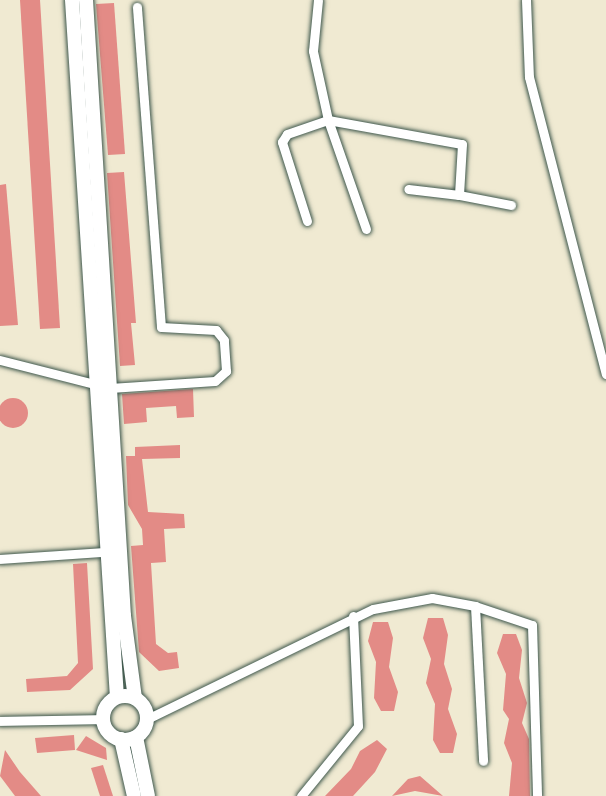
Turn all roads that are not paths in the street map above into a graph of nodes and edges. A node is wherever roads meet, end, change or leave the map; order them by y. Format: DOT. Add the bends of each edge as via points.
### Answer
graph roads {
  1 [pos="72,0"];
  2 [pos="86,0"];
  3 [pos="318,0"];
  4 [pos="526,0"];
  5 [pos="137,7"];
  6 [pos="328,120"];
  7 [pos="408,189"];
  8 [pos="459,195"];
  9 [pos="511,205"];
  10 [pos="307,221"];
  11 [pos="366,229"];
  12 [pos="0,360"];
  13 [pos="606,374"];
  14 [pos="95,385"];
  15 [pos="110,388"];
  16 [pos="104,552"];
  17 [pos="0,559"];
  18 [pos="476,606"];
  19 [pos="353,616"];
  20 [pos="117,697"];
  21 [pos="135,698"];
  22 [pos="103,719"];
  23 [pos="147,719"];
  24 [pos="0,721"];
  25 [pos="136,737"];
  26 [pos="121,739"];
  27 [pos="483,760"];
  28 [pos="134,796"];
  29 [pos="148,796"];
  30 [pos="301,796"];
  31 [pos="537,796"];
  1 -- 14 [label="main road"];
  2 -- 15 [label="main road"];
  3 -- 6 [label="street" via="313,51"];
  4 -- 13 [label="street" via="529,77"];
  5 -- 15 [label="street" via="161,327 216,330 224,340 226,371 215,381"];
  6 -- 8 [label="street" via="462,144"];
  6 -- 10 [label="street" via="287,134 282,141"];
  6 -- 11 [label="street"];
  7 -- 8 [label="street"];
  8 -- 9 [label="street"];
  12 -- 14 [label="street"];
  14 -- 15 [label="street"];
  14 -- 16 [label="main road"];
  15 -- 21 [label="main road" via="124,616"];
  16 -- 17 [label="street"];
  16 -- 20 [label="main road"];
  18 -- 19 [label="street" via="432,598"];
  18 -- 27 [label="street"];
  18 -- 31 [label="street" via="532,625"];
  19 -- 23 [label="street"];
  19 -- 30 [label="street" via="358,726"];
  20 -- 21 [label="main road"];
  20 -- 22 [label="main road"];
  21 -- 23 [label="main road"];
  22 -- 24 [label="street"];
  22 -- 26 [label="main road" via="111,734"];
  23 -- 25 [label="main road"];
  25 -- 26 [label="main road"];
  25 -- 29 [label="main road"];
  26 -- 28 [label="main road"];
}
